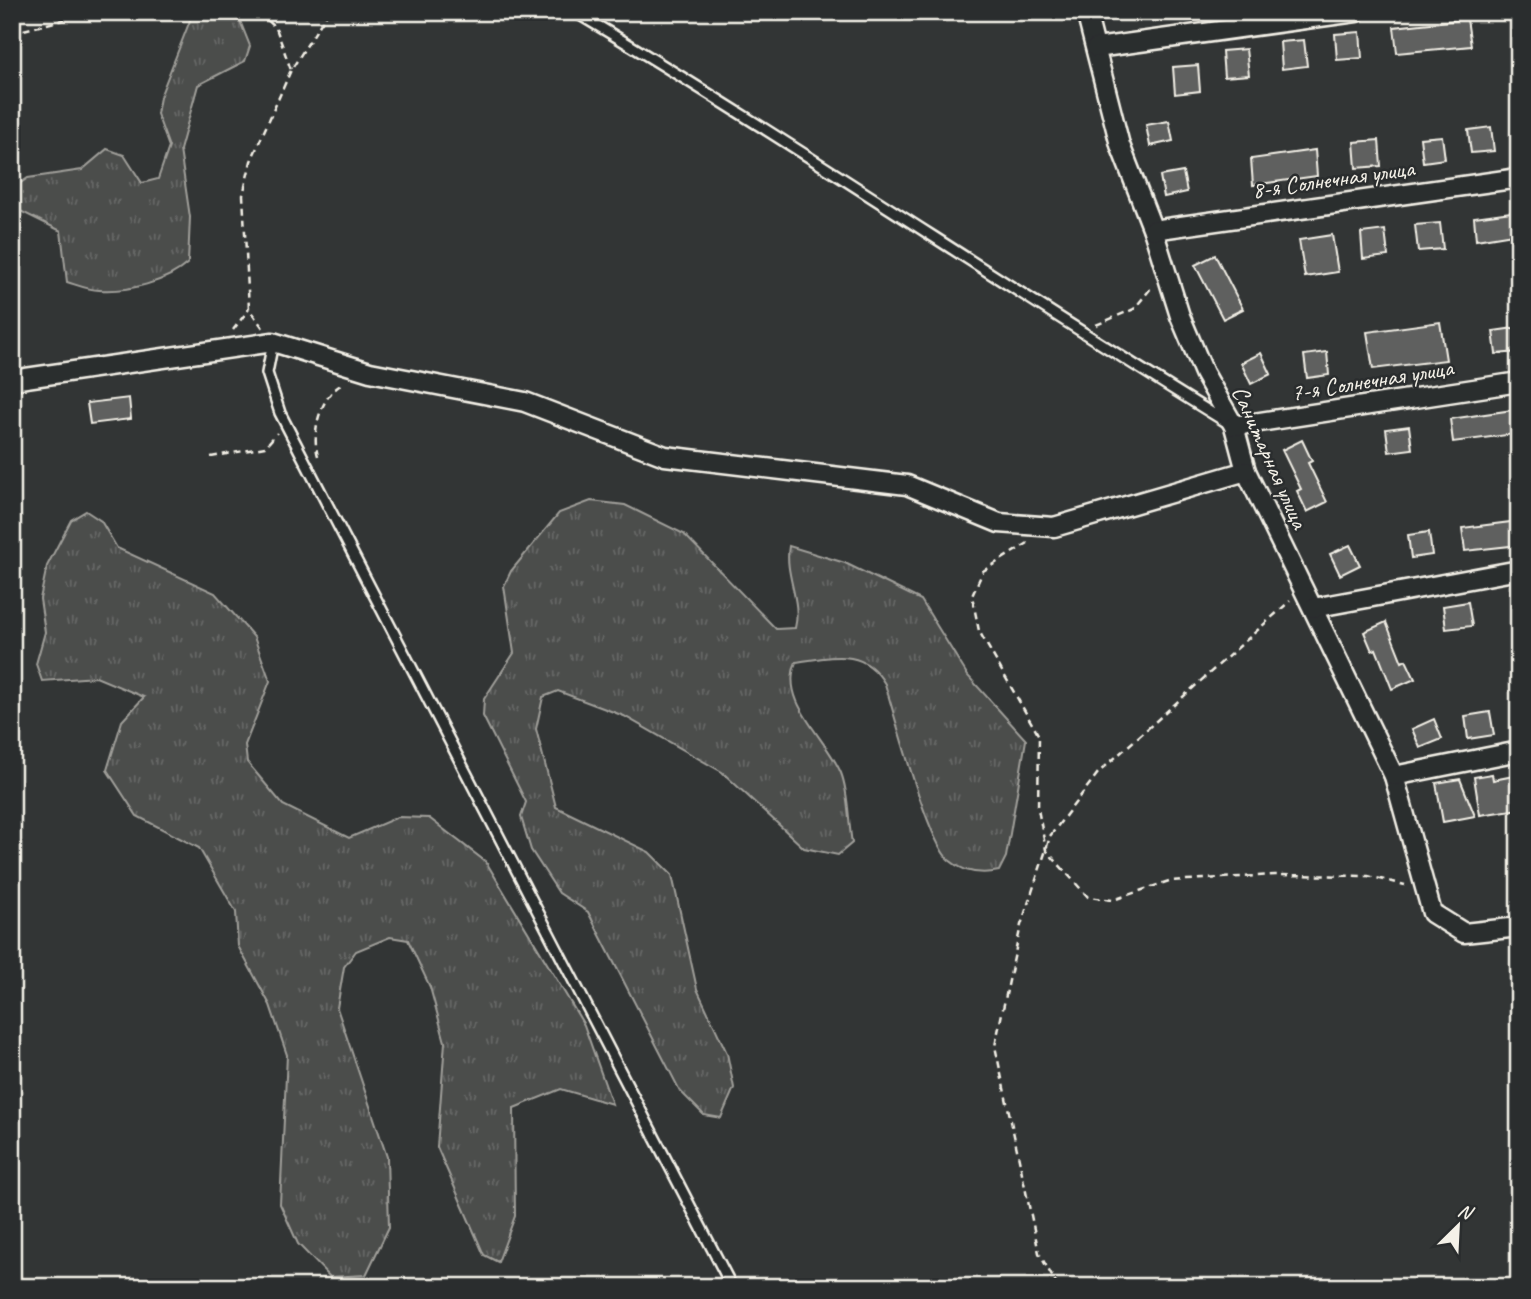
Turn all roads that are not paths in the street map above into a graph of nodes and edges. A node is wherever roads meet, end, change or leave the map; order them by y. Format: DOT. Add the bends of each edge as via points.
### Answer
graph roads {
  1 [pos="575,12"];
  2 [pos="1086,12"];
  3 [pos="1356,12"];
  4 [pos="1096,48"];
  5 [pos="1519,178"];
  6 [pos="1153,230"];
  7 [pos="273,342"];
  8 [pos="12,380"];
  9 [pos="1519,382"];
  10 [pos="1234,426"];
  11 [pos="1246,471"];
  12 [pos="1519,570"];
  13 [pos="1313,608"];
  14 [pos="1519,751"];
  15 [pos="1394,776"];
  16 [pos="1519,927"];
  17 [pos="732,1287"];
  1 -- 10 [label="lane" via="719,98 1044,311"];
  2 -- 4 [label="street, Санитарная улица"];
  3 -- 4 [label="street"];
  4 -- 6 [label="street, Санитарная улица" via="1120,145"];
  5 -- 6 [label="street, 8-я Солнечная улица"];
  6 -- 10 [label="street, Санитарная улица" via="1180,316 1204,373"];
  7 -- 8 [label="street"];
  7 -- 11 [label="street" via="370,372 525,402 665,456 908,485 999,523 1054,527"];
  7 -- 17 [label="lane" via="267,373 280,413"];
  9 -- 10 [label="street, 7-я Солнечная улица"];
  10 -- 11 [label="street, Санитарная улица"];
  11 -- 13 [label="street, Санитарная улица"];
  12 -- 13 [label="street"];
  13 -- 15 [label="street, Санитарная улица"];
  14 -- 15 [label="street"];
  15 -- 16 [label="street, Санитарная улица" via="1432,913 1464,933"];
}
